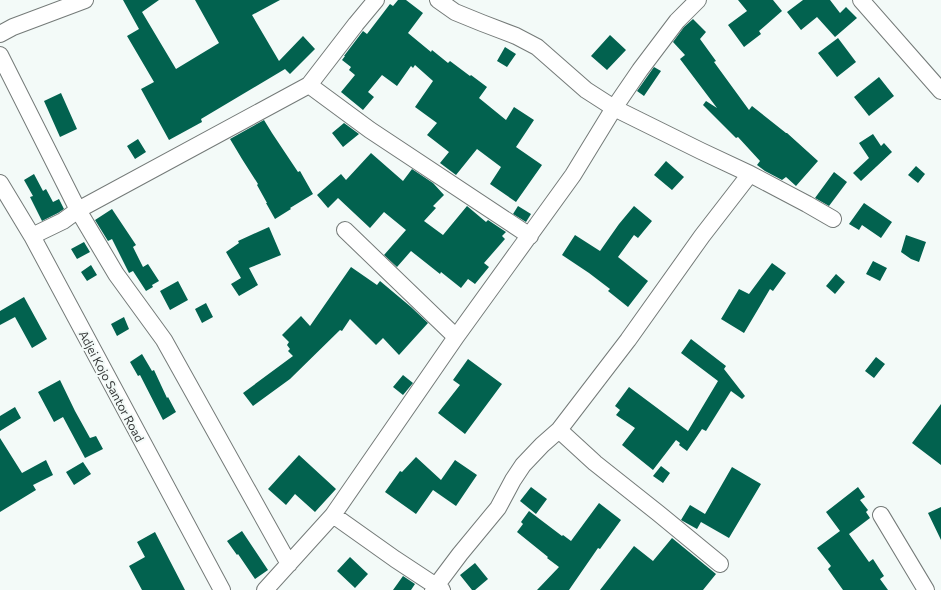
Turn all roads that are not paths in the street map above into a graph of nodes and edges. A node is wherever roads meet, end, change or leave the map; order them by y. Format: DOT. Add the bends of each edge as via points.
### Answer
graph roads {
  1 [pos="85,0"];
  2 [pos="376,0"];
  3 [pos="438,0"];
  4 [pos="698,0"];
  5 [pos="861,0"];
  6 [pos="0,34"];
  7 [pos="0,55"];
  8 [pos="309,85"];
  9 [pos="941,91"];
  10 [pos="614,108"];
  11 [pos="750,174"];
  12 [pos="0,183"];
  13 [pos="78,210"];
  14 [pos="833,219"];
  15 [pos="345,230"];
  16 [pos="32,236"];
  17 [pos="530,236"];
  18 [pos="456,337"];
  19 [pos="559,430"];
  20 [pos="333,515"];
  21 [pos="881,515"];
  22 [pos="289,564"];
  23 [pos="720,564"];
  24 [pos="437,589"];
  25 [pos="222,590"];
  26 [pos="265,590"];
  27 [pos="926,590"];
  1 -- 6 [label="street"];
  2 -- 8 [label="street"];
  3 -- 10 [label="street" via="454,12 516,36 536,47 586,90"];
  4 -- 10 [label="street" via="672,27"];
  5 -- 9 [label="street"];
  7 -- 13 [label="street"];
  8 -- 13 [label="street"];
  8 -- 17 [label="street" via="370,130"];
  10 -- 11 [label="street"];
  10 -- 17 [label="street" via="573,175"];
  11 -- 14 [label="street"];
  11 -- 19 [label="street"];
  12 -- 16 [label="street, Adjei Kojo Santor Road"];
  13 -- 16 [label="street" via="63,221"];
  13 -- 22 [label="street" via="116,274 164,340"];
  15 -- 18 [label="street"];
  16 -- 25 [label="street, Adjei Kojo Santor Road"];
  17 -- 18 [label="street"];
  18 -- 20 [label="street"];
  19 -- 23 [label="street" via="595,463"];
  19 -- 24 [label="street" via="523,465 498,508 460,554"];
  20 -- 22 [label="street"];
  20 -- 24 [label="street"];
  21 -- 27 [label="street"];
  22 -- 26 [label="street"];
}
